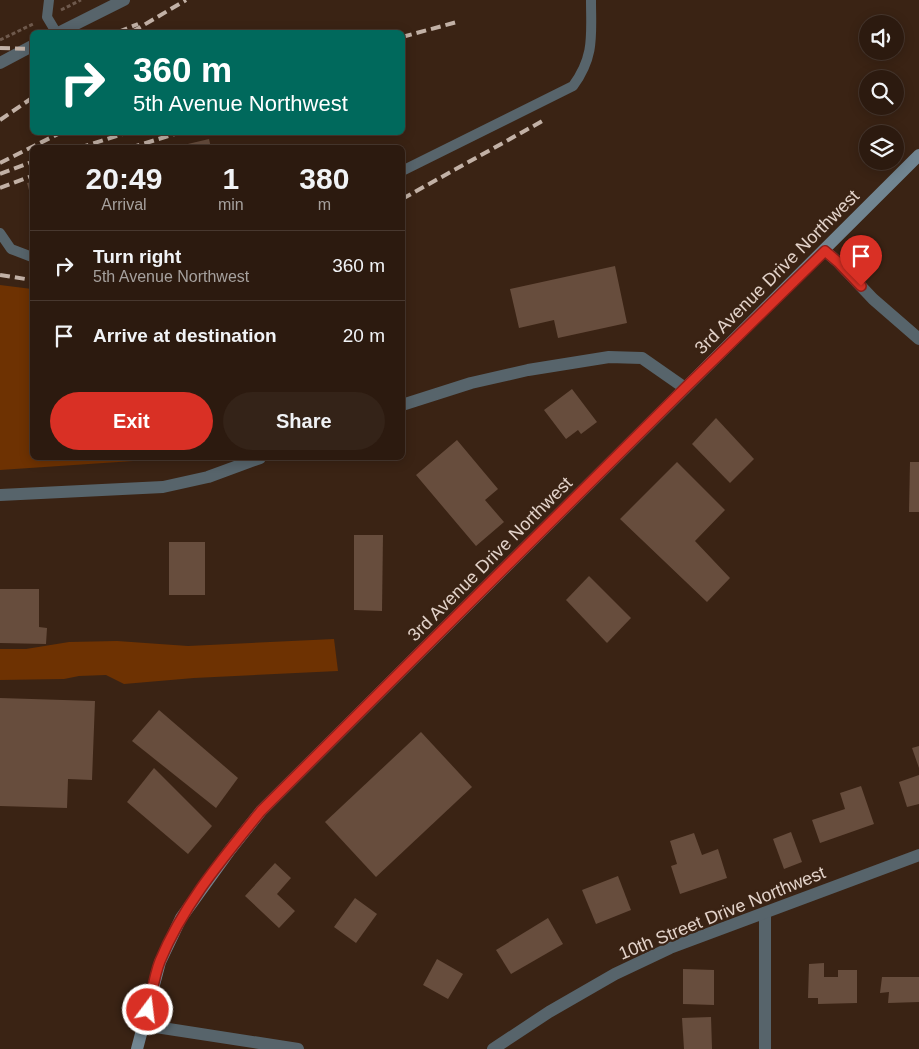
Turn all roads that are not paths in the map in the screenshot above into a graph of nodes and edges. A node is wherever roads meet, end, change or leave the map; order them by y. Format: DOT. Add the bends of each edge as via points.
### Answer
graph roads {
  1 [pos="49,0"];
  2 [pos="124,0"];
  3 [pos="591,0"];
  4 [pos="55,30"];
  5 [pos="64,30"];
  6 [pos="30,47"];
  7 [pos="0,63"];
  8 [pos="919,156"];
  9 [pos="405,170"];
  10 [pos="0,233"];
  11 [pos="825,251"];
  12 [pos="30,256"];
  13 [pos="919,340"];
  14 [pos="685,388"];
  15 [pos="405,404"];
  16 [pos="255,460"];
  17 [pos="0,495"];
  18 [pos="919,855"];
  19 [pos="765,913"];
  20 [pos="144,1025"];
  21 [pos="137,1049"];
  22 [pos="298,1049"];
  23 [pos="493,1049"];
  24 [pos="765,1049"];
  1 -- 4 [label="lane" via="47,17"];
  2 -- 5 [label="street"];
  3 -- 9 [label="lane" via="591,48 584,71 573,86"];
  6 -- 7 [label="street"];
  8 -- 11 [label="main road, 3rd Avenue Drive Northwest"];
  10 -- 12 [label="lane" via="11,249"];
  11 -- 13 [label="street"];
  11 -- 14 [label="main road, 3rd Avenue Drive Northwest"];
  14 -- 15 [label="street" via="642,358 609,357 470,383"];
  14 -- 20 [label="main road, 3rd Avenue Drive Northwest" via="261,811 181,918 160,962"];
  16 -- 17 [label="street" via="189,483 163,487"];
  18 -- 19 [label="street, 10th Street Drive Northwest"];
  19 -- 23 [label="street, 10th Street Drive Northwest" via="670,948 615,974"];
  19 -- 24 [label="street"];
  20 -- 21 [label="main road, 3rd Avenue Drive Northwest"];
  20 -- 22 [label="street"];
}
